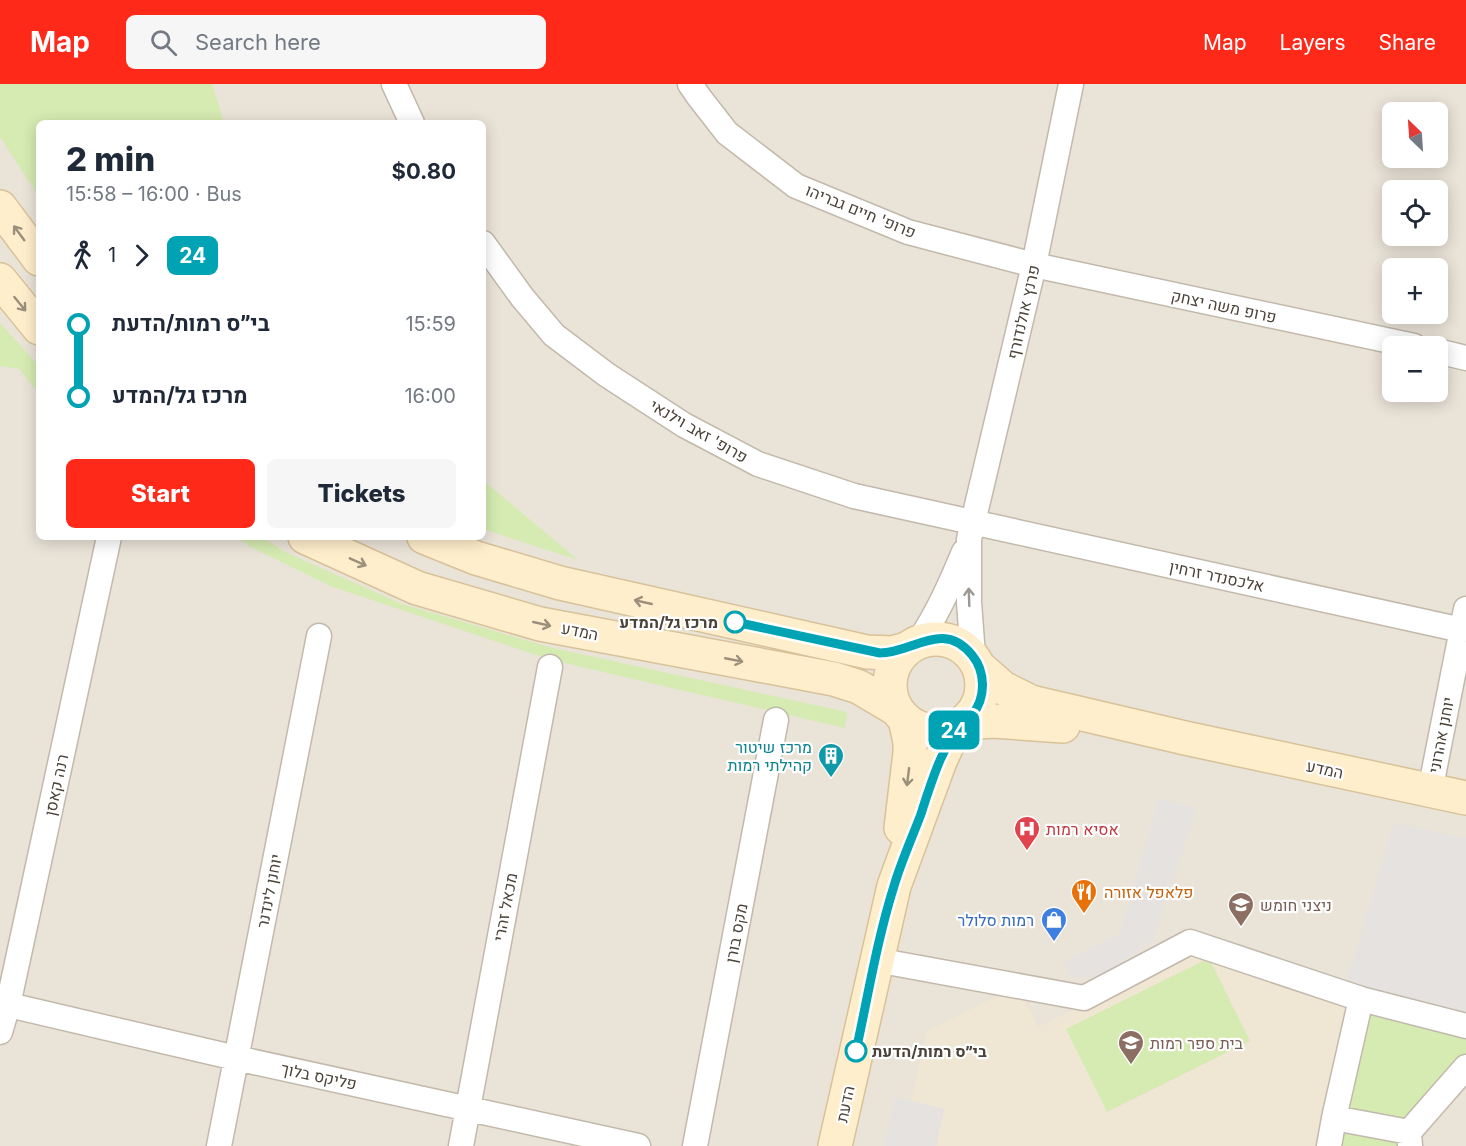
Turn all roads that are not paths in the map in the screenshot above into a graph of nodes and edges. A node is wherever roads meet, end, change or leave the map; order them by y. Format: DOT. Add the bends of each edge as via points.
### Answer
graph roads {
  1 [pos="394,84"];
  2 [pos="690,84"];
  3 [pos="1071,84"];
  4 [pos="411,120"];
  5 [pos="0,207"];
  6 [pos="486,247"];
  7 [pos="36,255"];
  8 [pos="1034,265"];
  9 [pos="0,280"];
  10 [pos="36,324"];
  11 [pos="1382,339"];
  12 [pos="1448,354"];
  13 [pos="1466,358"];
  14 [pos="971,530"];
  15 [pos="108,540"];
  16 [pos="312,540"];
  17 [pos="431,540"];
  18 [pos="319,636"];
  19 [pos="1463,636"];
  20 [pos="913,645"];
  21 [pos="976,662"];
  22 [pos="550,667"];
  23 [pos="901,714"];
  24 [pos="777,720"];
  25 [pos="959,725"];
  26 [pos="1185,738"];
  27 [pos="1430,791"];
  28 [pos="1466,798"];
  29 [pos="894,886"];
  30 [pos="876,960"];
  31 [pos="1361,999"];
  32 [pos="4,1004"];
  33 [pos="1466,1026"];
  34 [pos="0,1032"];
  35 [pos="236,1058"];
  36 [pos="1466,1067"];
  37 [pos="468,1109"];
  38 [pos="1334,1118"];
  39 [pos="1410,1139"];
  40 [pos="219,1146"];
  41 [pos="460,1146"];
  42 [pos="638,1146"];
  43 [pos="695,1146"];
  44 [pos="836,1146"];
  45 [pos="1329,1146"];
  1 -- 4 [label="street"];
  2 -- 8 [label="street, פרופ' חיים גבריהו" via="727,133 796,186 908,232"];
  3 -- 8 [label="street, פרנץ אולנדורף"];
  7 -- 5 [label="street, one-way"];
  6 -- 14 [label="street, פרופ' זאב וילנאי" via="554,335 684,425 758,464"];
  8 -- 11 [label="street, פרופ משה יצחק"];
  8 -- 14 [label="street, פרנץ אולנדורף"];
  9 -- 10 [label="street, one-way"];
  12 -- 13 [label="street"];
  14 -- 19 [label="street, אלכסנדר זרחין"];
  14 -- 20 [label="street, פרנץ אולנדורף" via="946,597"];
  21 -- 14 [label="street, פרנץ אולנדורף, one-way" via="969,602"];
  15 -- 32 [label="street, רנה קאסן"];
  16 -- 23 [label="street, המדע, one-way" via="417,588 540,624 834,679 859,687"];
  20 -- 17 [label="street, one-way" via="892,653 867,652 560,583"];
  18 -- 35 [label="street, יוחנן לינדנר"];
  19 -- 27 [label="street, יוחנן אהרוני"];
  20 -- 21 [label="street" via="943,639 954,642"];
  20 -- 23 [label="street" via="897,659 891,671 891,697"];
  21 -- 25 [label="street" via="982,680 979,704"];
  21 -- 26 [label="street, המדע" via="1003,688 1031,702"];
  22 -- 37 [label="street, מכאל זהרי"];
  23 -- 25 [label="street" via="916,727 929,730"];
  23 -- 29 [label="street, הדעת, one-way" via="910,753"];
  24 -- 43 [label="street, מקס בורן"];
  25 -- 26 [label="street, המדע" via="1032,723"];
  25 -- 29 [label="street, הדעת" via="940,761"];
  26 -- 27 [label="street, המדע"];
  27 -- 28 [label="street, המדע"];
  29 -- 30 [label="street, הדעת"];
  30 -- 31 [label="street" via="1084,998 1190,942"];
  30 -- 44 [label="street, הדעת"];
  31 -- 33 [label="street"];
  31 -- 38 [label="street"];
  32 -- 34 [label="street, רנה קאסן"];
  32 -- 35 [label="street, פליקס בלוך"];
  35 -- 37 [label="street, פליקס בלוך"];
  35 -- 40 [label="street, יוחנן לינדנר"];
  36 -- 39 [label="street"];
  37 -- 41 [label="street, מכאל זהרי"];
  37 -- 42 [label="street, פליקס בלוך"];
  38 -- 39 [label="street"];
  38 -- 45 [label="street"];
}
